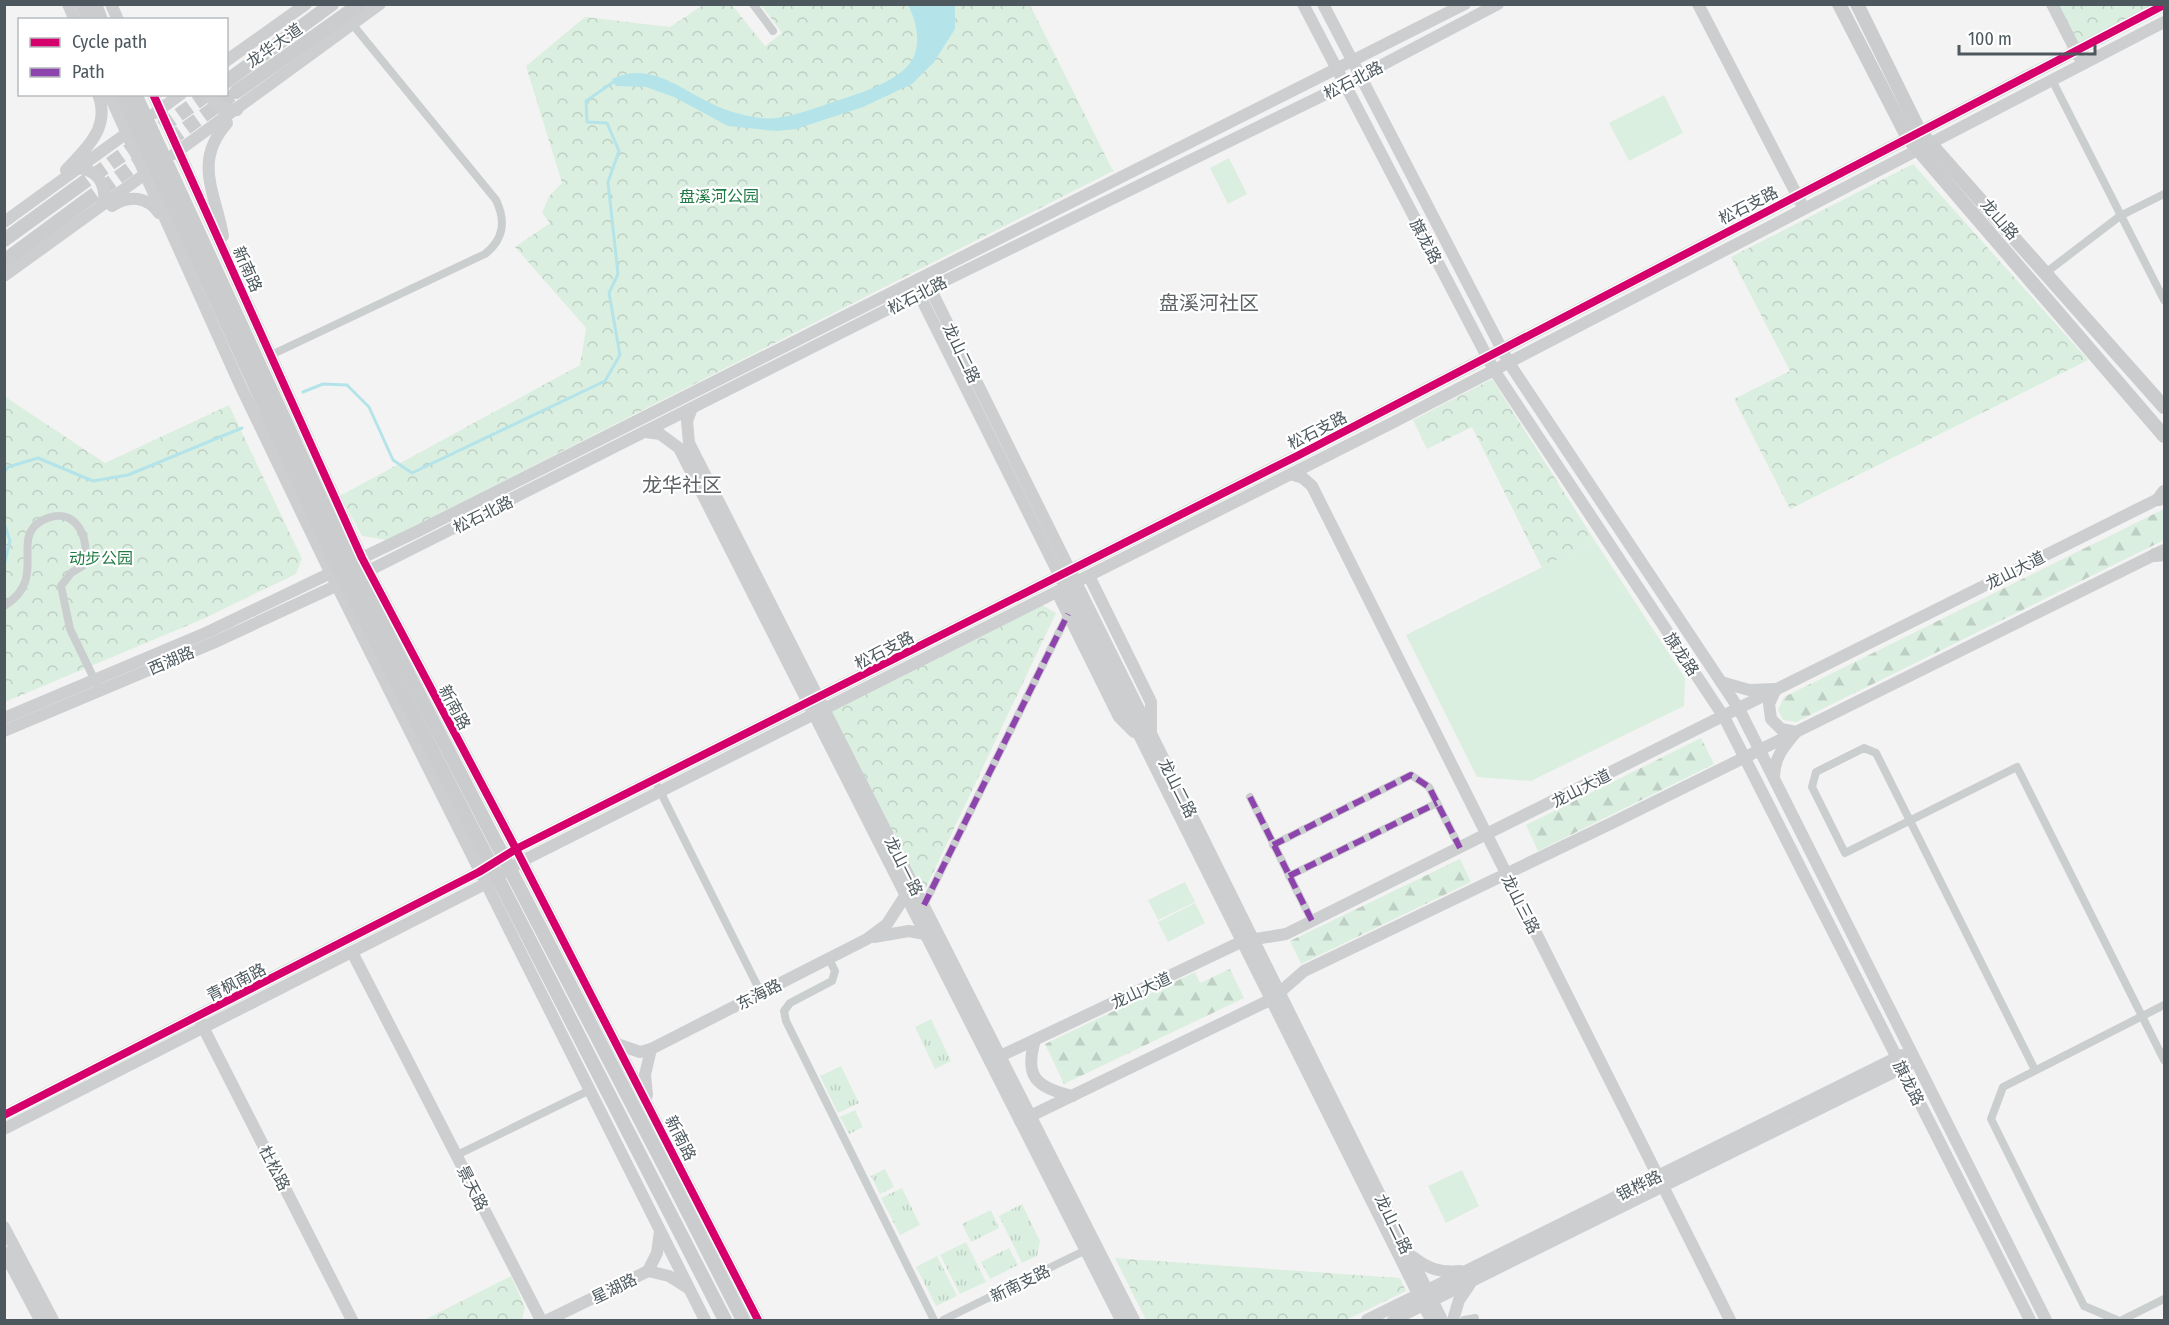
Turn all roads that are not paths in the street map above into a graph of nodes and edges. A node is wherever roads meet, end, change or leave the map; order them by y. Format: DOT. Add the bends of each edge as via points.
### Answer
graph roads {
  1 [pos="68,4"];
  2 [pos="82,4"];
  3 [pos="111,4"];
  4 [pos="306,4"];
  5 [pos="332,4"];
  6 [pos="360,4"];
  7 [pos="380,4"];
  8 [pos="753,4"];
  9 [pos="1304,4"];
  10 [pos="1323,4"];
  11 [pos="1465,4"];
  12 [pos="1498,4"];
  13 [pos="1698,4"];
  14 [pos="1839,4"];
  15 [pos="1857,4"];
  16 [pos="2052,4"];
  17 [pos="2164,5"];
  18 [pos="74,18"];
  19 [pos="88,18"];
  20 [pos="117,18"];
  21 [pos="2164,22"];
  22 [pos="353,25"];
  23 [pos="773,31"];
  24 [pos="255,41"];
  25 [pos="2076,51"];
  26 [pos="228,53"];
  27 [pos="228,60"];
  28 [pos="1352,63"];
  29 [pos="2083,64"];
  30 [pos="1337,71"];
  31 [pos="1360,76"];
  32 [pos="2052,80"];
  33 [pos="1344,85"];
  34 [pos="232,86"];
  35 [pos="99,96"];
  36 [pos="110,96"];
  37 [pos="123,96"];
  38 [pos="136,96"];
  39 [pos="154,96"];
  40 [pos="178,96"];
  41 [pos="209,96"];
  42 [pos="160,110"];
  43 [pos="237,110"];
  44 [pos="126,134"];
  45 [pos="1914,135"];
  46 [pos="1924,147"];
  47 [pos="179,151"];
  48 [pos="78,168"];
  49 [pos="145,174"];
  50 [pos="76,188"];
  51 [pos="47,190"];
  52 [pos="2164,194"];
  53 [pos="1797,195"];
  54 [pos="84,202"];
  55 [pos="104,203"];
  56 [pos="1804,209"];
  57 [pos="2120,216"];
  58 [pos="4,222"];
  59 [pos="170,228"];
  60 [pos="66,231"];
  61 [pos="4,240"];
  62 [pos="225,252"];
  63 [pos="4,261"];
  64 [pos="2044,274"];
  65 [pos="924,275"];
  66 [pos="4,276"];
  67 [pos="912,281"];
  68 [pos="924,291"];
  69 [pos="2164,300"];
  70 [pos="1501,348"];
  71 [pos="271,355"];
  72 [pos="1486,357"];
  73 [pos="1509,363"];
  74 [pos="1494,370"];
  75 [pos="2164,407"];
  76 [pos="692,408"];
  77 [pos="645,432"];
  78 [pos="2164,436"];
  79 [pos="1317,461"];
  80 [pos="1291,474"];
  81 [pos="1312,486"];
  82 [pos="2163,496"];
  83 [pos="2161,553"];
  84 [pos="362,558"];
  85 [pos="368,571"];
  86 [pos="331,574"];
  87 [pos="1089,576"];
  88 [pos="1065,581"];
  89 [pos="336,586"];
  90 [pos="4,606"];
  91 [pos="1068,614"];
  92 [pos="1722,682"];
  93 [pos="97,685"];
  94 [pos="1776,689"];
  95 [pos="812,701"];
  96 [pos="1739,709"];
  97 [pos="818,713"];
  98 [pos="1724,717"];
  99 [pos="4,718"];
  100 [pos="4,731"];
  101 [pos="1796,732"];
  102 [pos="1146,737"];
  103 [pos="1759,750"];
  104 [pos="1746,756"];
  105 [pos="1773,778"];
  106 [pos="654,780"];
  107 [pos="660,792"];
  108 [pos="1250,797"];
  109 [pos="1437,803"];
  110 [pos="1910,820"];
  111 [pos="1487,835"];
  112 [pos="1273,845"];
  113 [pos="1460,848"];
  114 [pos="516,849"];
  115 [pos="522,861"];
  116 [pos="479,872"];
  117 [pos="1506,875"];
  118 [pos="1289,876"];
  119 [pos="485,884"];
  120 [pos="905,896"];
  121 [pos="924,905"];
  122 [pos="1311,921"];
  123 [pos="889,928"];
  124 [pos="925,934"];
  125 [pos="1249,941"];
  126 [pos="352,952"];
  127 [pos="829,958"];
  128 [pos="762,993"];
  129 [pos="1276,996"];
  130 [pos="2164,1005"];
  131 [pos="2143,1016"];
  132 [pos="200,1022"];
  133 [pos="1035,1040"];
  134 [pos="617,1044"];
  135 [pos="651,1049"];
  136 [pos="1913,1056"];
  137 [pos="995,1059"];
  138 [pos="2164,1060"];
  139 [pos="1898,1063"];
  140 [pos="2035,1070"];
  141 [pos="590,1090"];
  142 [pos="1072,1096"];
  143 [pos="648,1103"];
  144 [pos="4,1115"];
  145 [pos="1025,1119"];
  146 [pos="4,1129"];
  147 [pos="457,1155"];
  148 [pos="1660,1182"];
  149 [pos="4,1227"];
  150 [pos="660,1231"];
  151 [pos="1091,1248"];
  152 [pos="4,1252"];
  153 [pos="1409,1254"];
  154 [pos="648,1271"];
  155 [pos="1468,1276"];
  156 [pos="688,1288"];
  157 [pos="1425,1297"];
  158 [pos="2164,1299"];
  159 [pos="1475,1318"];
  160 [pos="40,1320"];
  161 [pos="52,1320"];
  162 [pos="352,1320"];
  163 [pos="541,1320"];
  164 [pos="548,1320"];
  165 [pos="705,1320"];
  166 [pos="725,1320"];
  167 [pos="743,1320"];
  168 [pos="758,1320"];
  169 [pos="934,1320"];
  170 [pos="943,1320"];
  171 [pos="1121,1320"];
  172 [pos="1134,1320"];
  173 [pos="1367,1320"];
  174 [pos="1393,1320"];
  175 [pos="1431,1320"];
  176 [pos="1442,1320"];
  177 [pos="1453,1320"];
  178 [pos="1464,1320"];
  179 [pos="1730,1320"];
  180 [pos="2030,1320"];
  181 [pos="2046,1320"];
  182 [pos="2117,1320"];
  183 [pos="2122,1320"];
  1 -- 18 [label="main road"];
  2 -- 19 [label="main road"];
  3 -- 20 [label="main road"];
  4 -- 24 [label="main road"];
  5 -- 34 [label="main road, 龙华大道"];
  6 -- 34 [label="main road, 龙华大道"];
  7 -- 22 [label="main road"];
  8 -- 23 [label="street"];
  9 -- 30 [label="main road, 旗龙路"];
  10 -- 28 [label="main road"];
  11 -- 28 [label="main road, 松石北路"];
  12 -- 31 [label="main road, 松石北路"];
  13 -- 53 [label="main road"];
  14 -- 45 [label="main road, 龙山路"];
  15 -- 45 [label="main road, 龙山路"];
  16 -- 25 [label="main road"];
  17 -- 25 [label="main road, 松石支路"];
  21 -- 29 [label="main road, 松石支路"];
  22 -- 43 [label="main road"];
  22 -- 71 [label="street" via="496,200 502,212 501,236 485,254"];
  24 -- 26 [label="main road"];
  24 -- 27 [label="main road"];
  25 -- 29 [label="main road"];
  25 -- 45 [label="main road, 松石支路"];
  28 -- 30 [label="main road, 松石北路"];
  28 -- 31 [label="main road"];
  29 -- 32 [label="main road, 松石支路"];
  30 -- 33 [label="main road, 旗龙路"];
  30 -- 65 [label="main road, 松石北路"];
  31 -- 33 [label="main road, 松石北路"];
  31 -- 70 [label="main road"];
  32 -- 46 [label="main road, 松石支路"];
  32 -- 57 [label="street"];
  33 -- 68 [label="main road, 松石北路"];
  33 -- 72 [label="main road, 旗龙路"];
  35 -- 51 [label="main road" via="102,120 97,134"];
  36 -- 44 [label="main road"];
  37 -- 166 [label="main road, bridge" via="336,563"];
  38 -- 167 [label="main road, 新南路, bridge" via="348,558"];
  39 -- 42 [label="main road, 新南路"];
  40 -- 42 [label="main road"];
  41 -- 43 [label="main road" via="220,108"];
  42 -- 44 [label="main road"];
  42 -- 47 [label="main road, 新南路"];
  43 -- 47 [label="main road"];
  43 -- 62 [label="main road" via="208,154 210,185"];
  44 -- 48 [label="main road"];
  44 -- 49 [label="main road"];
  45 -- 46 [label="main road, 龙山路"];
  45 -- 53 [label="main road, 松石支路"];
  46 -- 56 [label="main road, 松石支路"];
  46 -- 64 [label="main road, 龙山路"];
  46 -- 78 [label="main road, 龙山路"];
  47 -- 49 [label="main road"];
  47 -- 62 [label="main road, 新南路"];
  48 -- 51 [label="main road"];
  48 -- 55 [label="main road" via="88,169 102,182"];
  49 -- 55 [label="main road"];
  49 -- 59 [label="main road"];
  50 -- 61 [label="main road"];
  51 -- 58 [label="main road"];
  52 -- 57 [label="street"];
  53 -- 56 [label="main road"];
  53 -- 70 [label="main road, 松石支路"];
  54 -- 63 [label="main road"];
  55 -- 60 [label="main road"];
  56 -- 73 [label="main road, 松石支路"];
  57 -- 64 [label="street"];
  57 -- 69 [label="street"];
  59 -- 60 [label="main road" via="149,202 130,198"];
  59 -- 86 [label="main road"];
  60 -- 66 [label="main road"];
  62 -- 71 [label="main road, 新南路"];
  64 -- 75 [label="main road, 龙山路"];
  65 -- 67 [label="main road, 松石北路"];
  65 -- 68 [label="main road, 龙山二路"];
  67 -- 68 [label="main road, 龙山二路"];
  67 -- 84 [label="main road, 松石北路"];
  68 -- 76 [label="main road, 松石北路"];
  68 -- 88 [label="main road, 龙山二路"];
  70 -- 72 [label="main road, 松石支路"];
  70 -- 73 [label="main road"];
  71 -- 84 [label="main road, 新南路"];
  72 -- 74 [label="main road, 旗龙路"];
  72 -- 88 [label="main road, 松石支路"];
  73 -- 74 [label="main road, 松石支路"];
  73 -- 92 [label="main road"];
  74 -- 79 [label="main road, 松石支路"];
  74 -- 98 [label="main road, 旗龙路"];
  76 -- 77 [label="main road, 松石北路"];
  76 -- 95 [label="main road, 龙山一路" via="687,421 689,443"];
  77 -- 85 [label="main road, 松石北路"];
  77 -- 95 [label="main road, 龙山一路" via="660,434 679,448"];
  79 -- 80 [label="main road, 松石支路"];
  79 -- 81 [label="main road"];
  80 -- 81 [label="main road"];
  80 -- 87 [label="main road, 松石支路"];
  81 -- 111 [label="main road, 龙山三路"];
  82 -- 94 [label="main road, 龙山大道"];
  83 -- 101 [label="main road"];
  84 -- 85 [label="main road, 新南路"];
  84 -- 86 [label="main road, 松石北路"];
  85 -- 89 [label="main road, 松石北路"];
  85 -- 114 [label="main road, 新南路"];
  86 -- 89 [label="main road"];
  86 -- 93 [label="main road, 西湖路"];
  87 -- 88 [label="main road, 松石支路"];
  87 -- 102 [label="main road" via="1151,702"];
  88 -- 91 [label="main road"];
  88 -- 95 [label="main road, 松石支路"];
  88 -- 97 [label="main road, 松石支路"];
  88 -- 102 [label="main road, 龙山二路"];
  89 -- 93 [label="main road, 西湖路" via="213,643"];
  89 -- 116 [label="main road"];
  90 -- 93 [label="street" via="17,599 27,584 30,563 26,541 32,530 44,520 62,516 74,522 85,535 88,550 84,565 61,586 70,629"];
  91 -- 102 [label="main road" via="1119,717"];
  91 -- 121 [label="street"];
  92 -- 94 [label="main road" via="1749,690"];
  92 -- 96 [label="main road"];
  93 -- 99 [label="main road, 西湖路"];
  93 -- 100 [label="main road, 西湖路"];
  94 -- 96 [label="main road, 龙山大道"];
  94 -- 101 [label="main road" via="1769,704 1771,719 1781,729"];
  95 -- 97 [label="main road, 龙山一路"];
  95 -- 106 [label="main road, 松石支路"];
  96 -- 98 [label="main road, 龙山大道"];
  96 -- 103 [label="main road"];
  97 -- 107 [label="main road, 松石支路"];
  97 -- 120 [label="main road, 龙山一路"];
  97 -- 121 [label="main road, 龙山一路"];
  98 -- 104 [label="main road, 旗龙路"];
  98 -- 111 [label="main road, 龙山大道"];
  101 -- 103 [label="main road"];
  101 -- 105 [label="main road" via="1774,764"];
  102 -- 125 [label="main road, 龙山二路"];
  103 -- 104 [label="main road"];
  103 -- 105 [label="main road"];
  104 -- 117 [label="main road"];
  104 -- 139 [label="main road, 旗龙路"];
  105 -- 136 [label="main road"];
  106 -- 107 [label="street"];
  106 -- 114 [label="main road, 松石支路"];
  107 -- 115 [label="main road, 松石支路"];
  107 -- 128 [label="street"];
  108 -- 112 [label="street"];
  109 -- 112 [label="street" via="1429,787 1411,775"];
  109 -- 113 [label="street"];
  109 -- 118 [label="street"];
  110 -- 110 [label="street" via="1845,853 1812,787 1816,772 1864,748 1876,753"];
  110 -- 131 [label="street" via="2017,767"];
  110 -- 140 [label="street"];
  111 -- 113 [label="main road, 龙山大道"];
  111 -- 117 [label="main road, 龙山三路"];
  112 -- 118 [label="street"];
  113 -- 122 [label="main road, 龙山大道"];
  114 -- 115 [label="main road, 新南路"];
  114 -- 116 [label="main road, 松石支路"];
  115 -- 119 [label="main road, 松石支路"];
  115 -- 134 [label="main road, 新南路"];
  116 -- 119 [label="main road"];
  116 -- 132 [label="main road, 青枫南路"];
  117 -- 129 [label="main road" via="1304,971"];
  117 -- 148 [label="main road, 龙山三路"];
  118 -- 122 [label="street"];
  119 -- 126 [label="main road, 青枫南路"];
  119 -- 141 [label="main road"];
  120 -- 123 [label="main road"];
  120 -- 124 [label="main road, 龙山一路"];
  121 -- 137 [label="main road, 龙山一路"];
  122 -- 125 [label="main road, 龙山大道" via="1286,934"];
  123 -- 124 [label="main road, 东海路"];
  123 -- 127 [label="main road, 东海路"];
  124 -- 137 [label="main road, 龙山一路"];
  125 -- 129 [label="main road, 龙山二路"];
  125 -- 133 [label="main road, 龙山大道"];
  126 -- 132 [label="main road, 青枫南路"];
  126 -- 147 [label="main road"];
  127 -- 128 [label="main road, 东海路"];
  127 -- 169 [label="street" via="835,971 832,981 790,1003 784,1011 786,1021"];
  128 -- 135 [label="main road, 东海路"];
  129 -- 142 [label="main road"];
  129 -- 153 [label="main road, 龙山二路"];
  129 -- 157 [label="main road, 龙山二路"];
  130 -- 131 [label="street"];
  131 -- 138 [label="street"];
  131 -- 140 [label="street"];
  132 -- 144 [label="main road, 青枫南路"];
  132 -- 146 [label="main road, 青枫南路"];
  132 -- 162 [label="main road, 杜松路"];
  133 -- 137 [label="main road, 龙山大道"];
  133 -- 142 [label="main road" via="1030,1070 1038,1083"];
  134 -- 135 [label="main road" via="640,1052"];
  134 -- 143 [label="main road, 新南路"];
  135 -- 143 [label="main road" via="645,1075"];
  136 -- 139 [label="main road, 银桦路"];
  136 -- 181 [label="main road"];
  137 -- 145 [label="main road, 龙山一路"];
  139 -- 148 [label="main road, 银桦路"];
  139 -- 180 [label="main road, 旗龙路"];
  140 -- 182 [label="street" via="2002,1087 1991,1119 2084,1306"];
  141 -- 147 [label="street, 景天路"];
  141 -- 150 [label="main road"];
  142 -- 145 [label="main road"];
  143 -- 168 [label="main road, 新南路"];
  145 -- 151 [label="main road, 龙山一路"];
  147 -- 163 [label="main road, 景天路"];
  148 -- 155 [label="main road, 银桦路"];
  148 -- 179 [label="main road, 龙山三路"];
  149 -- 161 [label="main road"];
  150 -- 154 [label="main road" via="657,1253"];
  150 -- 156 [label="main road"];
  151 -- 170 [label="street, 新南支路"];
  151 -- 171 [label="main road, 龙山一路"];
  151 -- 172 [label="main road, 龙山一路"];
  152 -- 160 [label="main road"];
  153 -- 155 [label="main road" via="1425,1267"];
  153 -- 157 [label="main road, 龙山二路"];
  154 -- 156 [label="main road" via="669,1276"];
  154 -- 164 [label="main road, 星湖路"];
  155 -- 157 [label="main road, 银桦路"];
  155 -- 177 [label="main road"];
  156 -- 165 [label="main road"];
  157 -- 173 [label="main road, 银桦路"];
  157 -- 174 [label="main road, 银桦路"];
  157 -- 175 [label="main road"];
  157 -- 176 [label="main road"];
  158 -- 183 [label="street"];
  159 -- 178 [label="street"];
}
